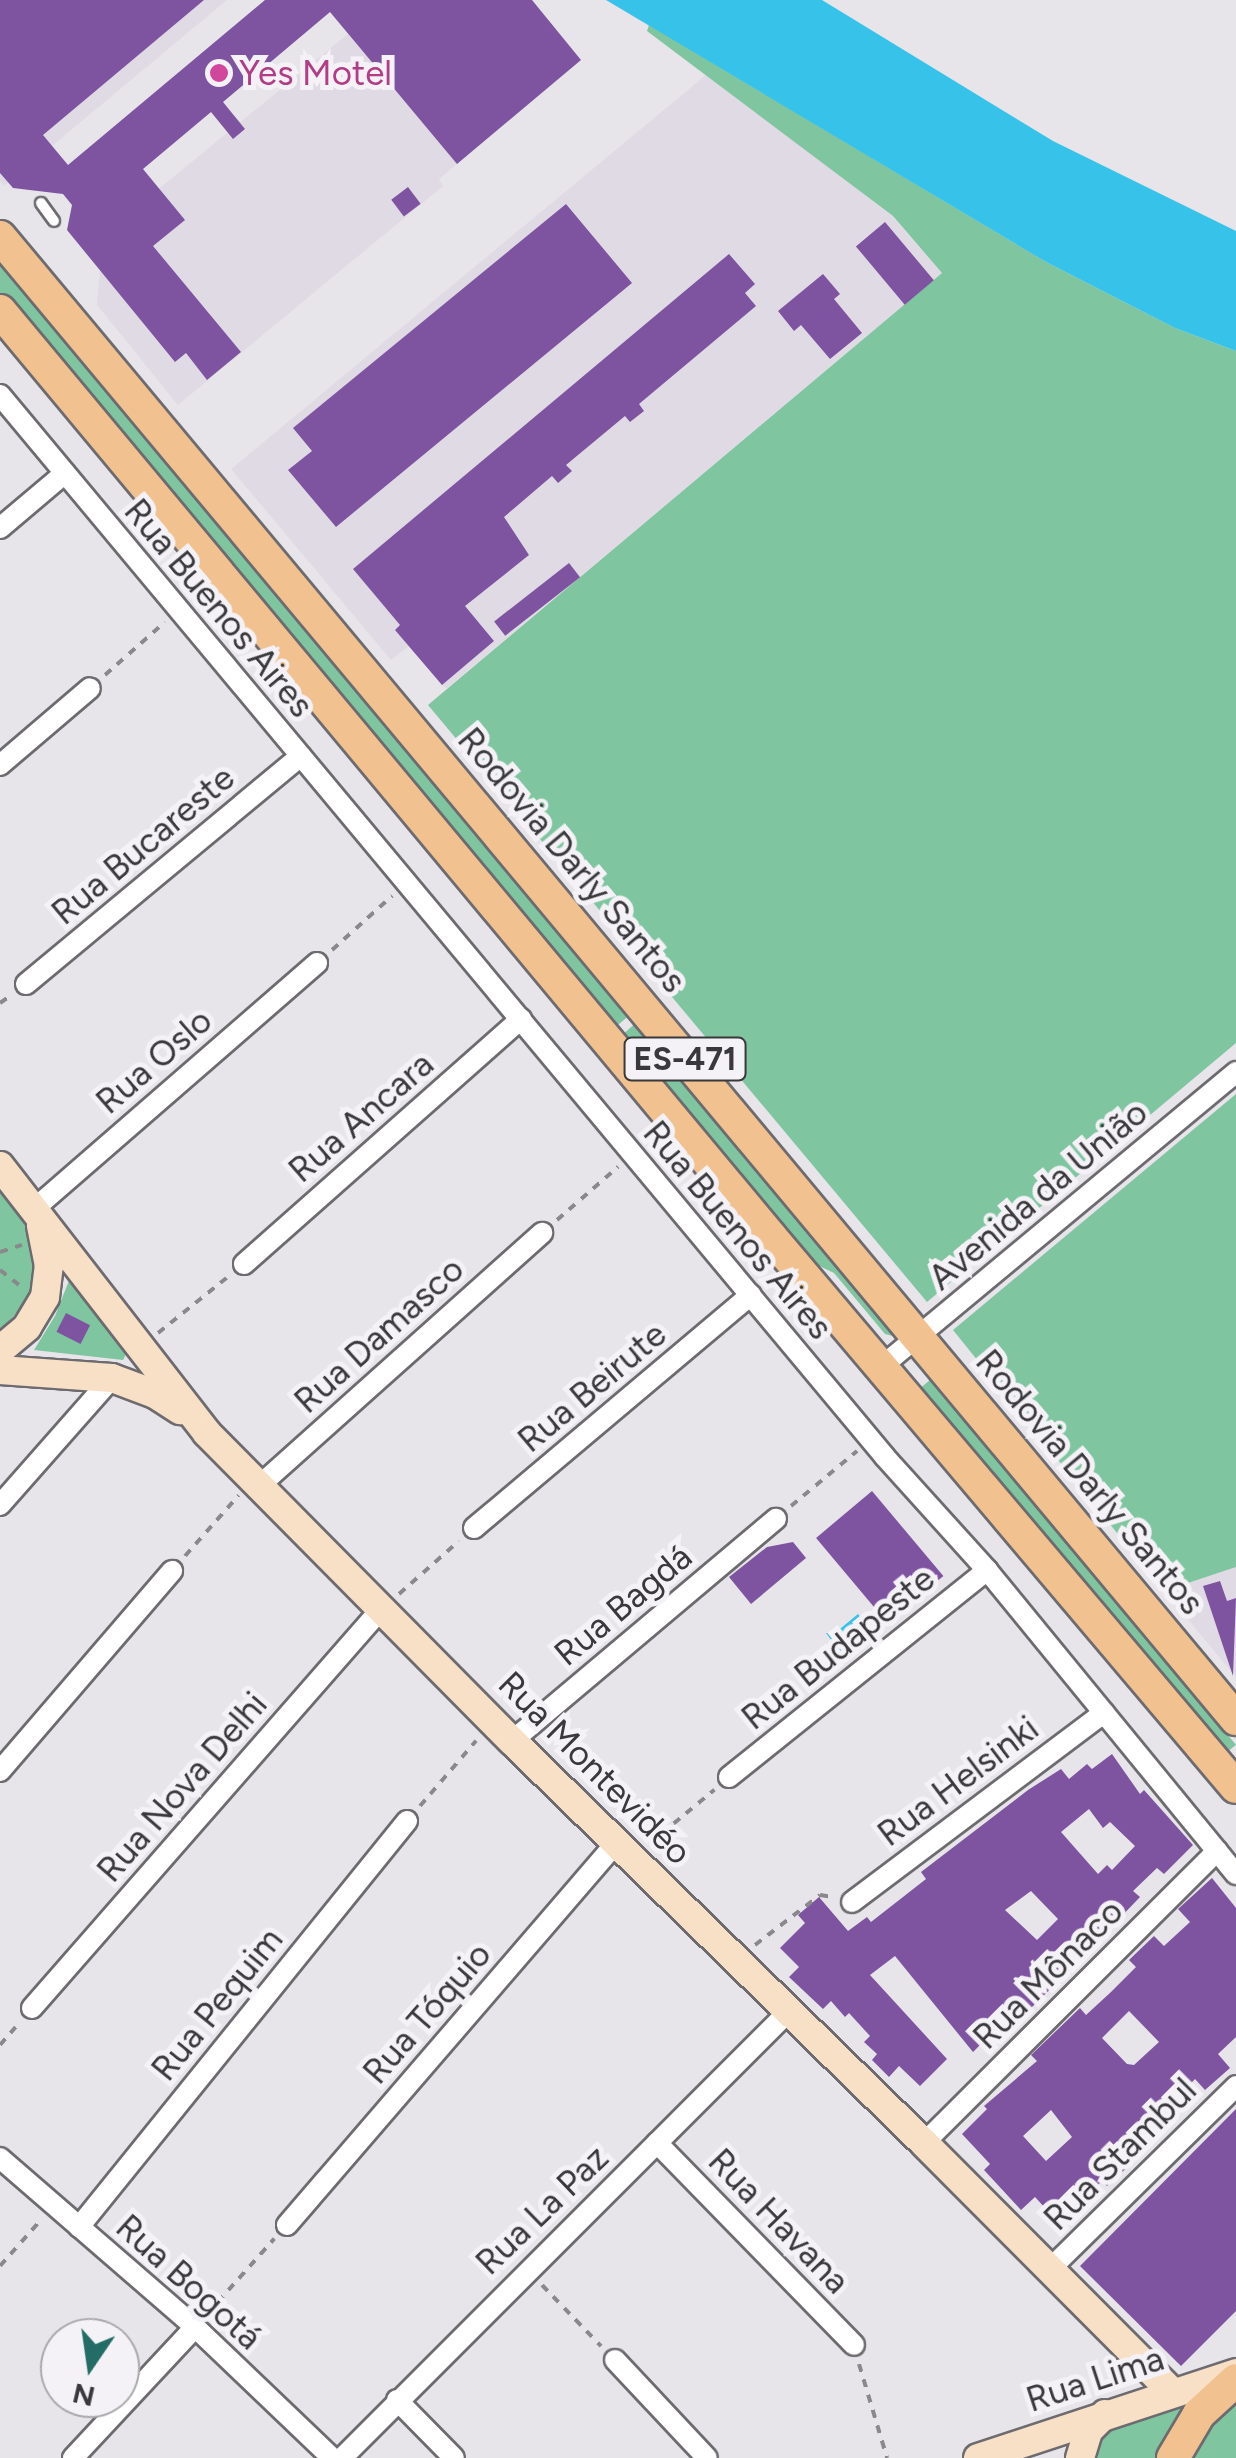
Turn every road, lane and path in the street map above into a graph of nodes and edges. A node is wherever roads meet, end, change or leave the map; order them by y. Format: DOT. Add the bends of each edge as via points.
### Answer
graph roads {
  1 [pos="42,203"];
  2 [pos="54,221"];
  3 [pos="0,237"];
  4 [pos="0,311"];
  5 [pos="0,396"];
  6 [pos="65,473"];
  7 [pos="0,528"];
  8 [pos="179,610"];
  9 [pos="90,688"];
  10 [pos="301,756"];
  11 [pos="0,764"];
  12 [pos="406,883"];
  13 [pos="317,963"];
  14 [pos="26,984"];
  15 [pos="521,1020"];
  16 [pos="1236,1072"];
  17 [pos="633,1154"];
  18 [pos="0,1166"];
  19 [pos="34,1209"];
  20 [pos="542,1233"];
  21 [pos="27,1244"];
  22 [pos="0,1252"];
  23 [pos="244,1264"];
  24 [pos="0,1270"];
  25 [pos="28,1292"];
  26 [pos="751,1295"];
  27 [pos="918,1337"];
  28 [pos="141,1347"];
  29 [pos="0,1350"];
  30 [pos="882,1368"];
  31 [pos="0,1370"];
  32 [pos="112,1378"];
  33 [pos="206,1432"];
  34 [pos="871,1439"];
  35 [pos="256,1483"];
  36 [pos="0,1505"];
  37 [pos="776,1519"];
  38 [pos="474,1528"];
  39 [pos="987,1570"];
  40 [pos="172,1571"];
  41 [pos="381,1610"];
  42 [pos="1104,1713"];
  43 [pos="1236,1719"];
  44 [pos="502,1731"];
  45 [pos="0,1771"];
  46 [pos="730,1777"];
  47 [pos="1236,1786"];
  48 [pos="407,1821"];
  49 [pos="624,1850"];
  50 [pos="1216,1851"];
  51 [pos="1236,1874"];
  52 [pos="852,1902"];
  53 [pos="737,1960"];
  54 [pos="32,2008"];
  55 [pos="790,2011"];
  56 [pos="0,2045"];
  57 [pos="1236,2086"];
  58 [pos="657,2143"];
  59 [pos="924,2143"];
  60 [pos="0,2158"];
  61 [pos="55,2206"];
  62 [pos="287,2225"];
  63 [pos="79,2227"];
  64 [pos="0,2266"];
  65 [pos="1050,2268"];
  66 [pos="527,2270"];
  67 [pos="195,2327"];
  68 [pos="854,2345"];
  69 [pos="615,2360"];
  70 [pos="1236,2377"];
  71 [pos="1172,2392"];
  72 [pos="397,2400"];
  73 [pos="1106,2413"];
  74 [pos="73,2458"];
  75 [pos="332,2458"];
  76 [pos="342,2458"];
  77 [pos="454,2458"];
  78 [pos="706,2458"];
  79 [pos="887,2458"];
  80 [pos="978,2458"];
  81 [pos="1080,2458"];
  82 [pos="1172,2458"];
  1 -- 2 [label="lane"];
  3 -- 27 [label="main road, Rodovia Darly Santos / ES-471"];
  4 -- 30 [label="main road, ES-471"];
  5 -- 6 [label="street, Rua Buenos Aires"];
  6 -- 7 [label="street"];
  6 -- 8 [label="street, Rua Buenos Aires"];
  8 -- 9 [label="path"];
  8 -- 10 [label="street, Rua Buenos Aires"];
  9 -- 11 [label="street"];
  10 -- 12 [label="street, Rua Buenos Aires"];
  10 -- 14 [label="street, Rua Bucareste"];
  12 -- 13 [label="path"];
  12 -- 15 [label="street, Rua Buenos Aires"];
  13 -- 19 [label="street, Rua Oslo"];
  15 -- 17 [label="street, Rua Buenos Aires"];
  15 -- 23 [label="street, Rua Ancara"];
  16 -- 27 [label="street, Avenida da União"];
  17 -- 20 [label="path"];
  17 -- 26 [label="street, Rua Buenos Aires"];
  18 -- 19 [label="street, Rua Montevidéo"];
  19 -- 28 [label="street, Rua Montevidéo"];
  19 -- 29 [label="street" via="48,1250 45,1297 27,1327"];
  20 -- 35 [label="street, Rua Damasco"];
  21 -- 22 [label="path"];
  23 -- 28 [label="path"];
  24 -- 25 [label="path"];
  26 -- 34 [label="street, Rua Buenos Aires"];
  26 -- 38 [label="street, Rua Beirute"];
  27 -- 30 [label="street, Avenida da União"];
  27 -- 43 [label="main road, Rodovia Darly Santos / ES-471"];
  28 -- 33 [label="street, Rua Montevidéo"];
  30 -- 47 [label="main road, ES-471"];
  31 -- 32 [label="street"];
  32 -- 33 [label="street" via="155,1394"];
  32 -- 36 [label="street"];
  33 -- 35 [label="street, Rua Montevidéo"];
  34 -- 37 [label="path"];
  34 -- 39 [label="street, Rua Buenos Aires"];
  35 -- 40 [label="path"];
  35 -- 41 [label="street, Rua Montevidéo"];
  37 -- 44 [label="street, Rua Bagdá"];
  38 -- 41 [label="path"];
  39 -- 42 [label="street, Rua Buenos Aires"];
  39 -- 46 [label="street, Rua Budapeste"];
  40 -- 45 [label="street"];
  41 -- 44 [label="street, Rua Montevidéo"];
  41 -- 54 [label="street, Rua Nova Delhi"];
  42 -- 50 [label="street, Rua Buenos Aires"];
  42 -- 52 [label="street, Rua Helsinki"];
  44 -- 48 [label="path"];
  44 -- 49 [label="street, Rua Montevidéo"];
  46 -- 49 [label="path"];
  48 -- 63 [label="street, Rua Pequim"];
  49 -- 53 [label="street, Rua Montevidéo"];
  49 -- 62 [label="street, Rua Tóquio"];
  50 -- 51 [label="street, Rua Buenos Aires"];
  50 -- 59 [label="street, Rua Mônaco"];
  52 -- 53 [label="path" via="820,1894"];
  53 -- 55 [label="street, Rua Montevidéo"];
  54 -- 56 [label="path"];
  55 -- 58 [label="street, Rua La Paz"];
  55 -- 59 [label="street, Rua Montevidéo"];
  57 -- 65 [label="street, Rua Stambul"];
  58 -- 66 [label="street, Rua La Paz"];
  58 -- 68 [label="street, Rua Havana"];
  59 -- 65 [label="street, Rua Montevidéo"];
  60 -- 61 [label="street, Rua Bogotá"];
  61 -- 63 [label="street, Rua Bogotá"];
  61 -- 64 [label="path"];
  62 -- 67 [label="path"];
  63 -- 67 [label="street, Rua Bogotá"];
  65 -- 71 [label="street, Rua Montevidéo"];
  66 -- 69 [label="path"];
  66 -- 72 [label="street, Rua La Paz"];
  67 -- 74 [label="street"];
  67 -- 75 [label="street, Rua Bogotá"];
  68 -- 79 [label="path"];
  69 -- 78 [label="street"];
  70 -- 71 [label="street, Rua Lima"];
  70 -- 82 [label="main road" via="1199,2414"];
  71 -- 73 [label="street, Rua Lima"];
  72 -- 76 [label="street, Rua La Paz"];
  72 -- 77 [label="street"];
  73 -- 80 [label="street, Rua Lima"];
  73 -- 81 [label="street" via="1088,2430"];
}
